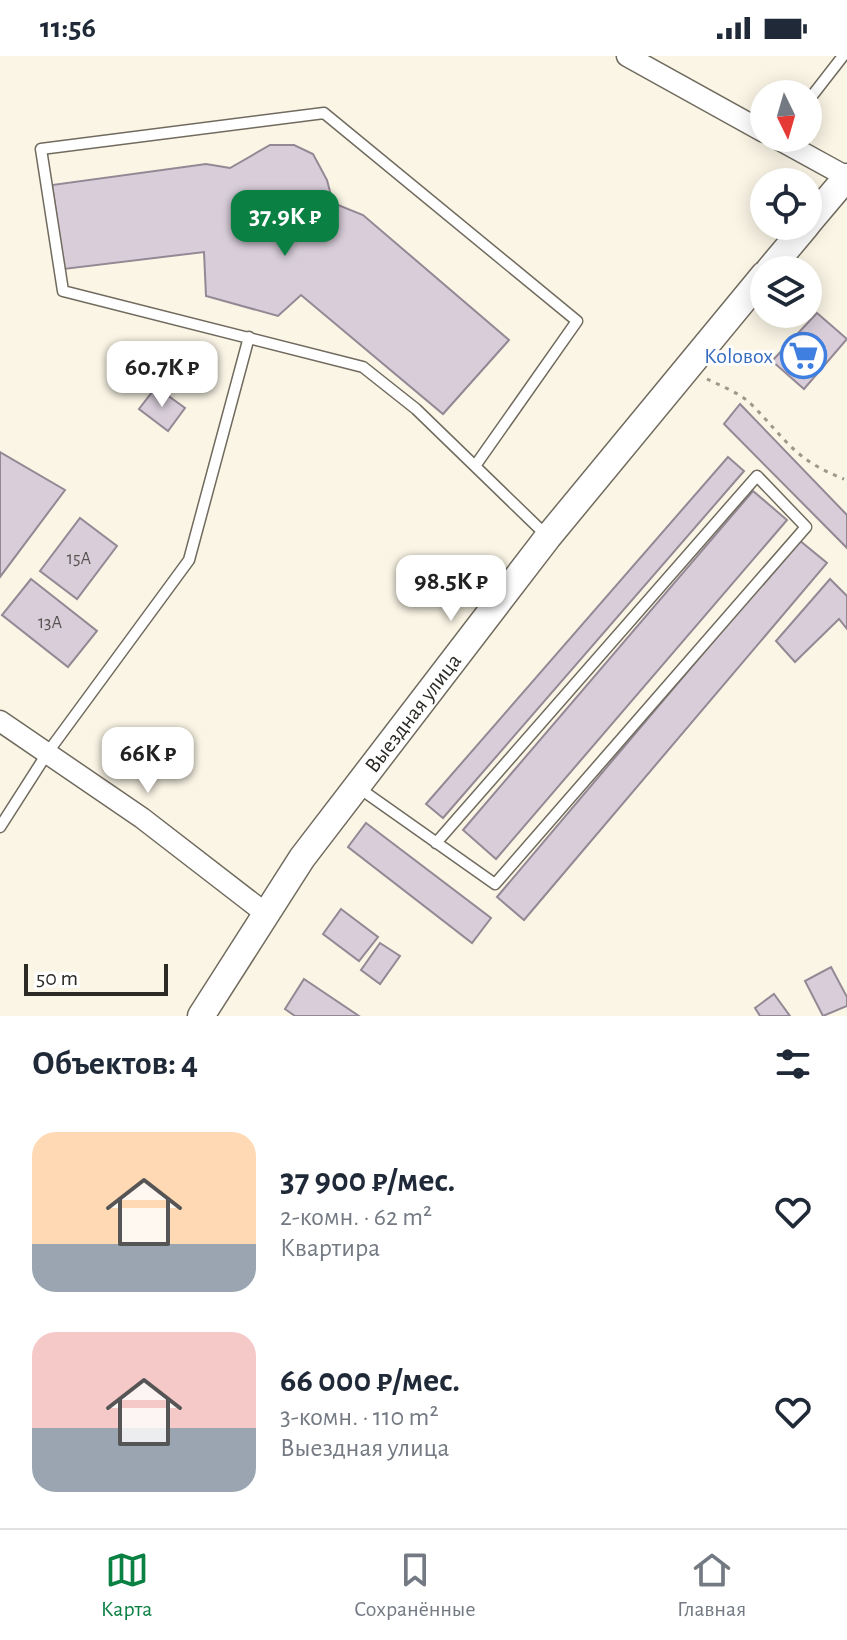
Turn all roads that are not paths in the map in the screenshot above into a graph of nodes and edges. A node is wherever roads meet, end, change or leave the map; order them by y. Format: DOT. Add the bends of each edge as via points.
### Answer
graph roads {
  1 [pos="627,56"];
  2 [pos="843,56"];
  3 [pos="822,83"];
  4 [pos="750,123"];
  5 [pos="803,152"];
  6 [pos="847,177"];
  7 [pos="822,207"];
  8 [pos="794,240"];
  9 [pos="781,256"];
  10 [pos="750,292"];
  11 [pos="249,337"];
  12 [pos="475,466"];
  13 [pos="548,537"];
  14 [pos="0,721"];
  15 [pos="48,752"];
  16 [pos="357,787"];
  17 [pos="0,827"];
  18 [pos="436,843"];
  19 [pos="265,913"];
  20 [pos="201,1016"];
  1 -- 4 [label="street"];
  2 -- 3 [label="lane"];
  5 -- 6 [label="street"];
  6 -- 7 [label="street"];
  8 -- 9 [label="street"];
  10 -- 13 [label="street, Выездная улица"];
  11 -- 12 [label="lane" via="363,367"];
  11 -- 12 [label="lane" via="63,291 41,149 324,113 577,321"];
  11 -- 15 [label="lane" via="189,560"];
  12 -- 13 [label="lane"];
  13 -- 16 [label="street, Выездная улица"];
  14 -- 15 [label="street"];
  15 -- 17 [label="lane"];
  15 -- 19 [label="street"];
  16 -- 18 [label="lane"];
  16 -- 19 [label="street, Выездная улица"];
  18 -- 18 [label="lane" via="495,884 505,873 806,527 757,476"];
  19 -- 20 [label="street, Выездная улица"];
}
